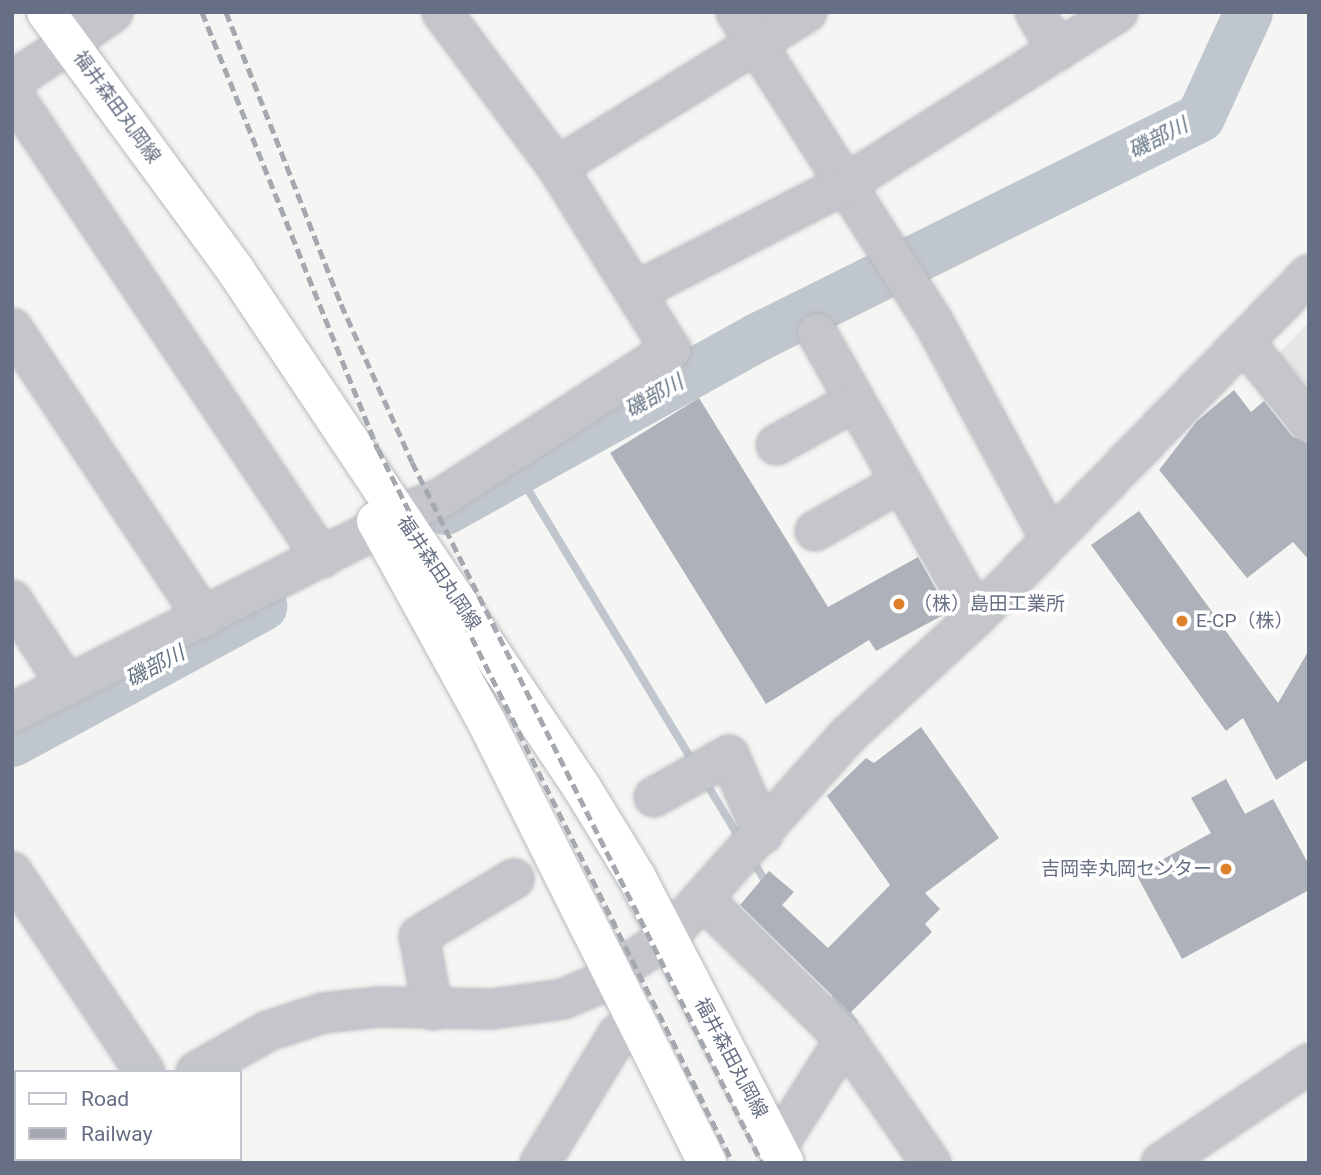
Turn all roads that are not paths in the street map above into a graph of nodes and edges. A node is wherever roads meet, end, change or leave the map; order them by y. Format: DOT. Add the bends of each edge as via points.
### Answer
graph roads {
  1 [pos="16,12"];
  2 [pos="46,12"];
  3 [pos="113,12"];
  4 [pos="442,12"];
  5 [pos="736,12"];
  6 [pos="807,12"];
  7 [pos="1035,12"];
  8 [pos="1118,12"];
  9 [pos="755,45"];
  10 [pos="60,49"];
  11 [pos="1058,51"];
  12 [pos="12,81"];
  13 [pos="12,93"];
  14 [pos="557,167"];
  15 [pos="849,182"];
  16 [pos="1309,275"];
  17 [pos="639,290"];
  18 [pos="12,328"];
  19 [pos="817,332"];
  20 [pos="1246,344"];
  21 [pos="854,402"];
  22 [pos="1309,422"];
  23 [pos="776,445"];
  24 [pos="900,483"];
  25 [pos="815,531"];
  26 [pos="399,535"];
  27 [pos="1050,538"];
  28 [pos="322,558"];
  29 [pos="12,600"];
  30 [pos="977,616"];
  31 [pos="204,618"];
  32 [pos="68,687"];
  33 [pos="12,713"];
  34 [pos="654,797"];
  35 [pos="762,834"];
  36 [pos="12,873"];
  37 [pos="514,879"];
  38 [pos="703,899"];
  39 [pos="668,937"];
  40 [pos="613,974"];
  41 [pos="433,1010"];
  42 [pos="637,1023"];
  43 [pos="845,1039"];
  44 [pos="1309,1064"];
  45 [pos="144,1070"];
  46 [pos="200,1070"];
  47 [pos="781,1155"];
  48 [pos="540,1163"];
  49 [pos="707,1163"];
  50 [pos="931,1163"];
  51 [pos="1161,1163"];
  1 -- 10 [label="main road, 福井森田丸岡線"];
  2 -- 10 [label="main road, 福井森田丸岡線"];
  3 -- 10 [label="street"];
  4 -- 14 [label="street"];
  5 -- 9 [label="street"];
  6 -- 9 [label="street"];
  7 -- 11 [label="street"];
  8 -- 11 [label="street"];
  9 -- 14 [label="street"];
  9 -- 15 [label="street"];
  10 -- 12 [label="street"];
  10 -- 26 [label="main road, 福井森田丸岡線" via="219,287"];
  11 -- 15 [label="street"];
  13 -- 28 [label="street"];
  14 -- 17 [label="street"];
  15 -- 17 [label="street"];
  15 -- 27 [label="street"];
  16 -- 20 [label="street"];
  17 -- 26 [label="street" via="671,350 441,498"];
  18 -- 31 [label="street"];
  19 -- 21 [label="street"];
  20 -- 22 [label="street"];
  20 -- 27 [label="street"];
  21 -- 23 [label="street"];
  21 -- 24 [label="street"];
  24 -- 25 [label="street"];
  24 -- 30 [label="street"];
  26 -- 28 [label="street"];
  26 -- 39 [label="main road, 福井森田丸岡線" via="595,808"];
  26 -- 40 [label="main road, 福井森田丸岡線"];
  27 -- 30 [label="street"];
  28 -- 31 [label="street"];
  29 -- 32 [label="street"];
  30 -- 35 [label="street" via="847,736"];
  31 -- 32 [label="street"];
  32 -- 33 [label="street"];
  34 -- 35 [label="street" via="729,755"];
  35 -- 38 [label="street"];
  36 -- 45 [label="street"];
  37 -- 41 [label="street" via="419,936"];
  38 -- 39 [label="street"];
  38 -- 43 [label="street"];
  39 -- 40 [label="street"];
  39 -- 47 [label="main road, 福井森田丸岡線"];
  40 -- 41 [label="street" via="542,1004"];
  40 -- 42 [label="main road, 福井森田丸岡線"];
  41 -- 46 [label="street" via="323,1013 268,1031"];
  42 -- 48 [label="street" via="618,1034"];
  42 -- 49 [label="main road, 福井森田丸岡線"];
  43 -- 47 [label="street"];
  43 -- 50 [label="street"];
  44 -- 51 [label="street"];
}
